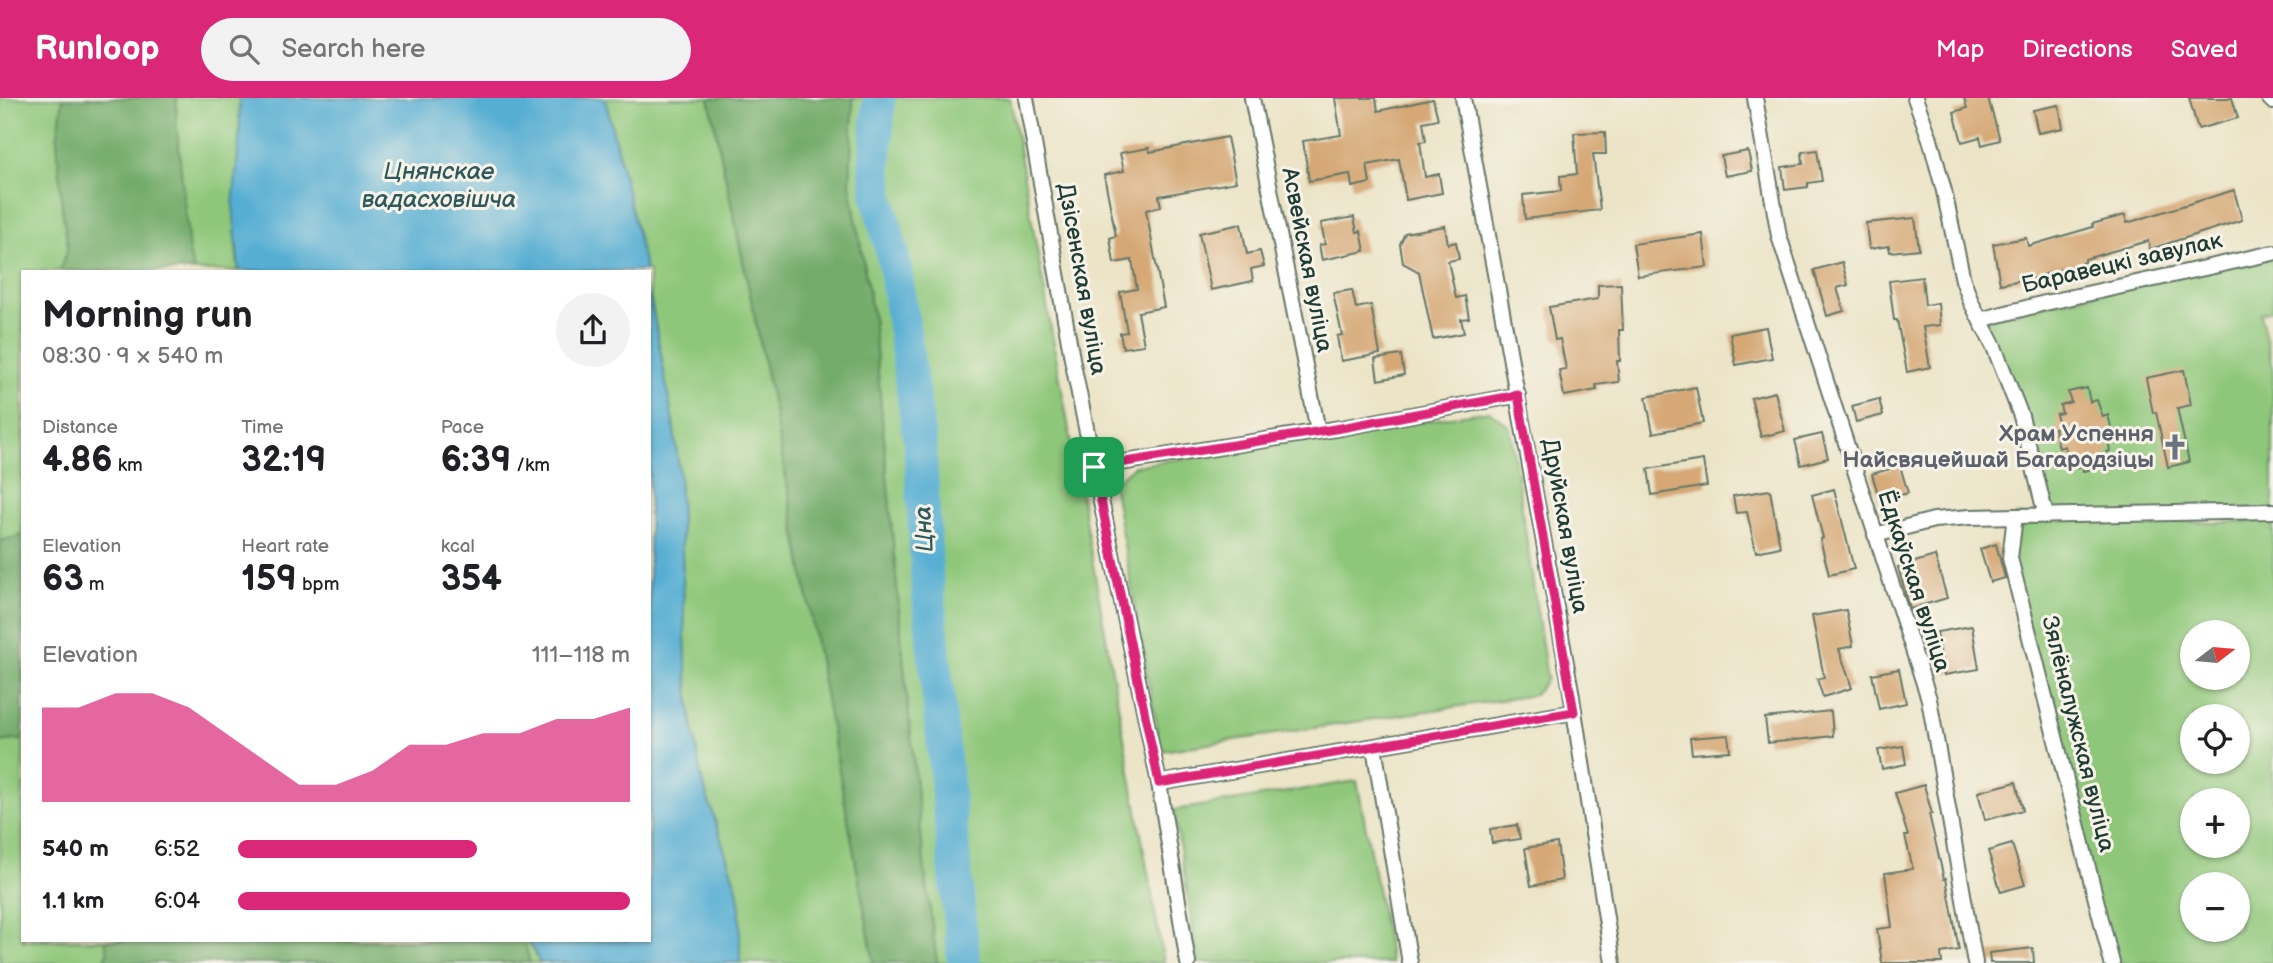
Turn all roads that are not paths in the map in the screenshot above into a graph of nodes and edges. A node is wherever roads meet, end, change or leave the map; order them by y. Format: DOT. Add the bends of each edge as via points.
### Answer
graph roads {
  1 [pos="1026,98"];
  2 [pos="1252,98"];
  3 [pos="1463,98"];
  4 [pos="1755,98"];
  5 [pos="1915,98"];
  6 [pos="2269,98"];
  7 [pos="2273,102"];
  8 [pos="2273,253"];
  9 [pos="1980,320"];
  10 [pos="1518,395"];
  11 [pos="1318,431"];
  12 [pos="1094,467"];
  13 [pos="2273,511"];
  14 [pos="2015,516"];
  15 [pos="2046,516"];
  16 [pos="1875,535"];
  17 [pos="1574,712"];
  18 [pos="1374,747"];
  19 [pos="1159,783"];
  20 [pos="1188,963"];
  21 [pos="1410,963"];
  22 [pos="1613,963"];
  23 [pos="1975,963"];
  24 [pos="2112,963"];
  1 -- 12 [label="street, Дзісенская вуліца"];
  2 -- 11 [label="street, Асвейская вуліца"];
  3 -- 10 [label="street, Друйская вуліца"];
  4 -- 16 [label="street, Ёдкаўская вуліца" via="1779,236"];
  5 -- 9 [label="street" via="1944,191 1963,281"];
  6 -- 7 [label="street"];
  8 -- 9 [label="street, Баравецкі завулак"];
  9 -- 15 [label="street" via="2021,416"];
  10 -- 11 [label="street"];
  10 -- 17 [label="street, Друйская вуліца"];
  11 -- 12 [label="street"];
  12 -- 19 [label="street, Дзісенская вуліца"];
  13 -- 15 [label="street"];
  14 -- 15 [label="street"];
  14 -- 16 [label="street" via="1934,520"];
  14 -- 24 [label="street, Зялёналужская вуліца" via="2010,558"];
  16 -- 23 [label="street, Ёдкаўская вуліца" via="1929,699"];
  17 -- 18 [label="street"];
  17 -- 22 [label="street, Друйская вуліца"];
  18 -- 19 [label="street"];
  18 -- 21 [label="street"];
  19 -- 20 [label="street, Дзісенская вуліца"];
}
